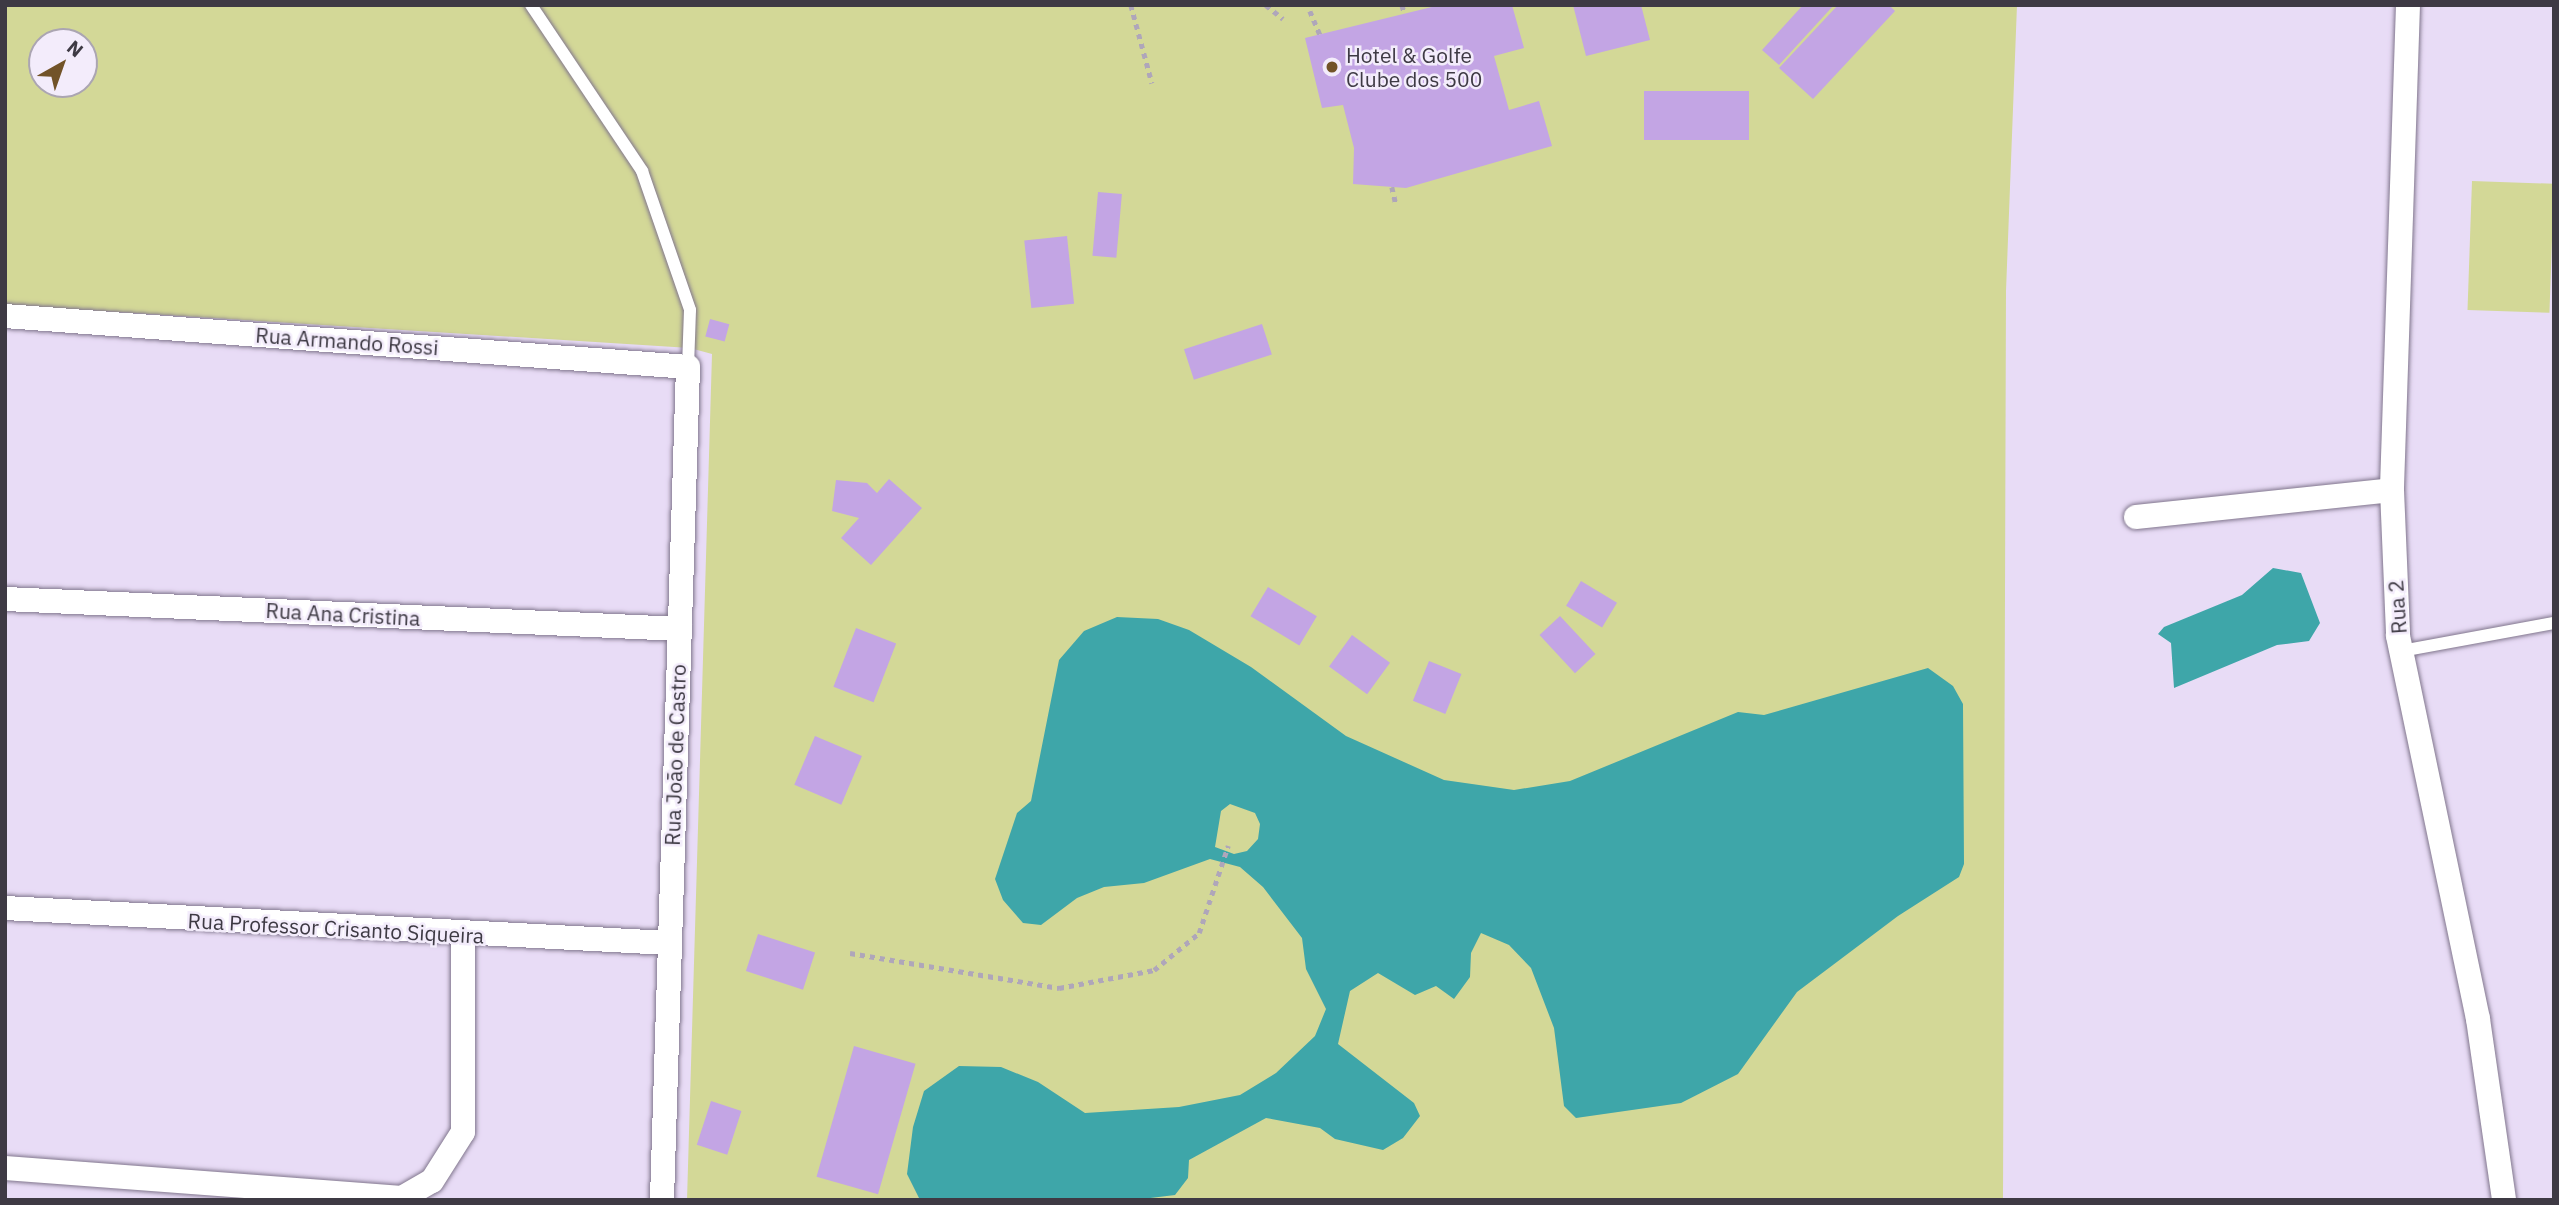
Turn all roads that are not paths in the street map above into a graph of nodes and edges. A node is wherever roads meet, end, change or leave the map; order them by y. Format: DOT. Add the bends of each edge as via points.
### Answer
graph roads {
  1 [pos="531,5"];
  2 [pos="2408,5"];
  3 [pos="5,316"];
  4 [pos="688,368"];
  5 [pos="2392,490"];
  6 [pos="2136,517"];
  7 [pos="5,599"];
  8 [pos="2554,623"];
  9 [pos="680,629"];
  10 [pos="2401,651"];
  11 [pos="5,908"];
  12 [pos="463,936"];
  13 [pos="668,943"];
  14 [pos="5,1168"];
  15 [pos="662,1200"];
  16 [pos="2504,1200"];
  1 -- 4 [label="lane, Rua João de Castro" via="642,171 690,310"];
  2 -- 5 [label="street, Rua 2"];
  3 -- 4 [label="street, Rua Armando Rossi"];
  4 -- 9 [label="street, Rua João de Castro"];
  5 -- 6 [label="street"];
  5 -- 10 [label="street, Rua 2"];
  7 -- 9 [label="street, Rua Ana Cristina"];
  8 -- 10 [label="lane"];
  9 -- 13 [label="street, Rua João de Castro"];
  10 -- 16 [label="street, Rua 2" via="2478,1019"];
  11 -- 12 [label="street, Rua Professor Crisanto Siqueira"];
  12 -- 13 [label="street, Rua Professor Crisanto Siqueira"];
  12 -- 14 [label="street" via="463,1132 432,1181 402,1198"];
  13 -- 15 [label="street, Rua João de Castro"];
}
